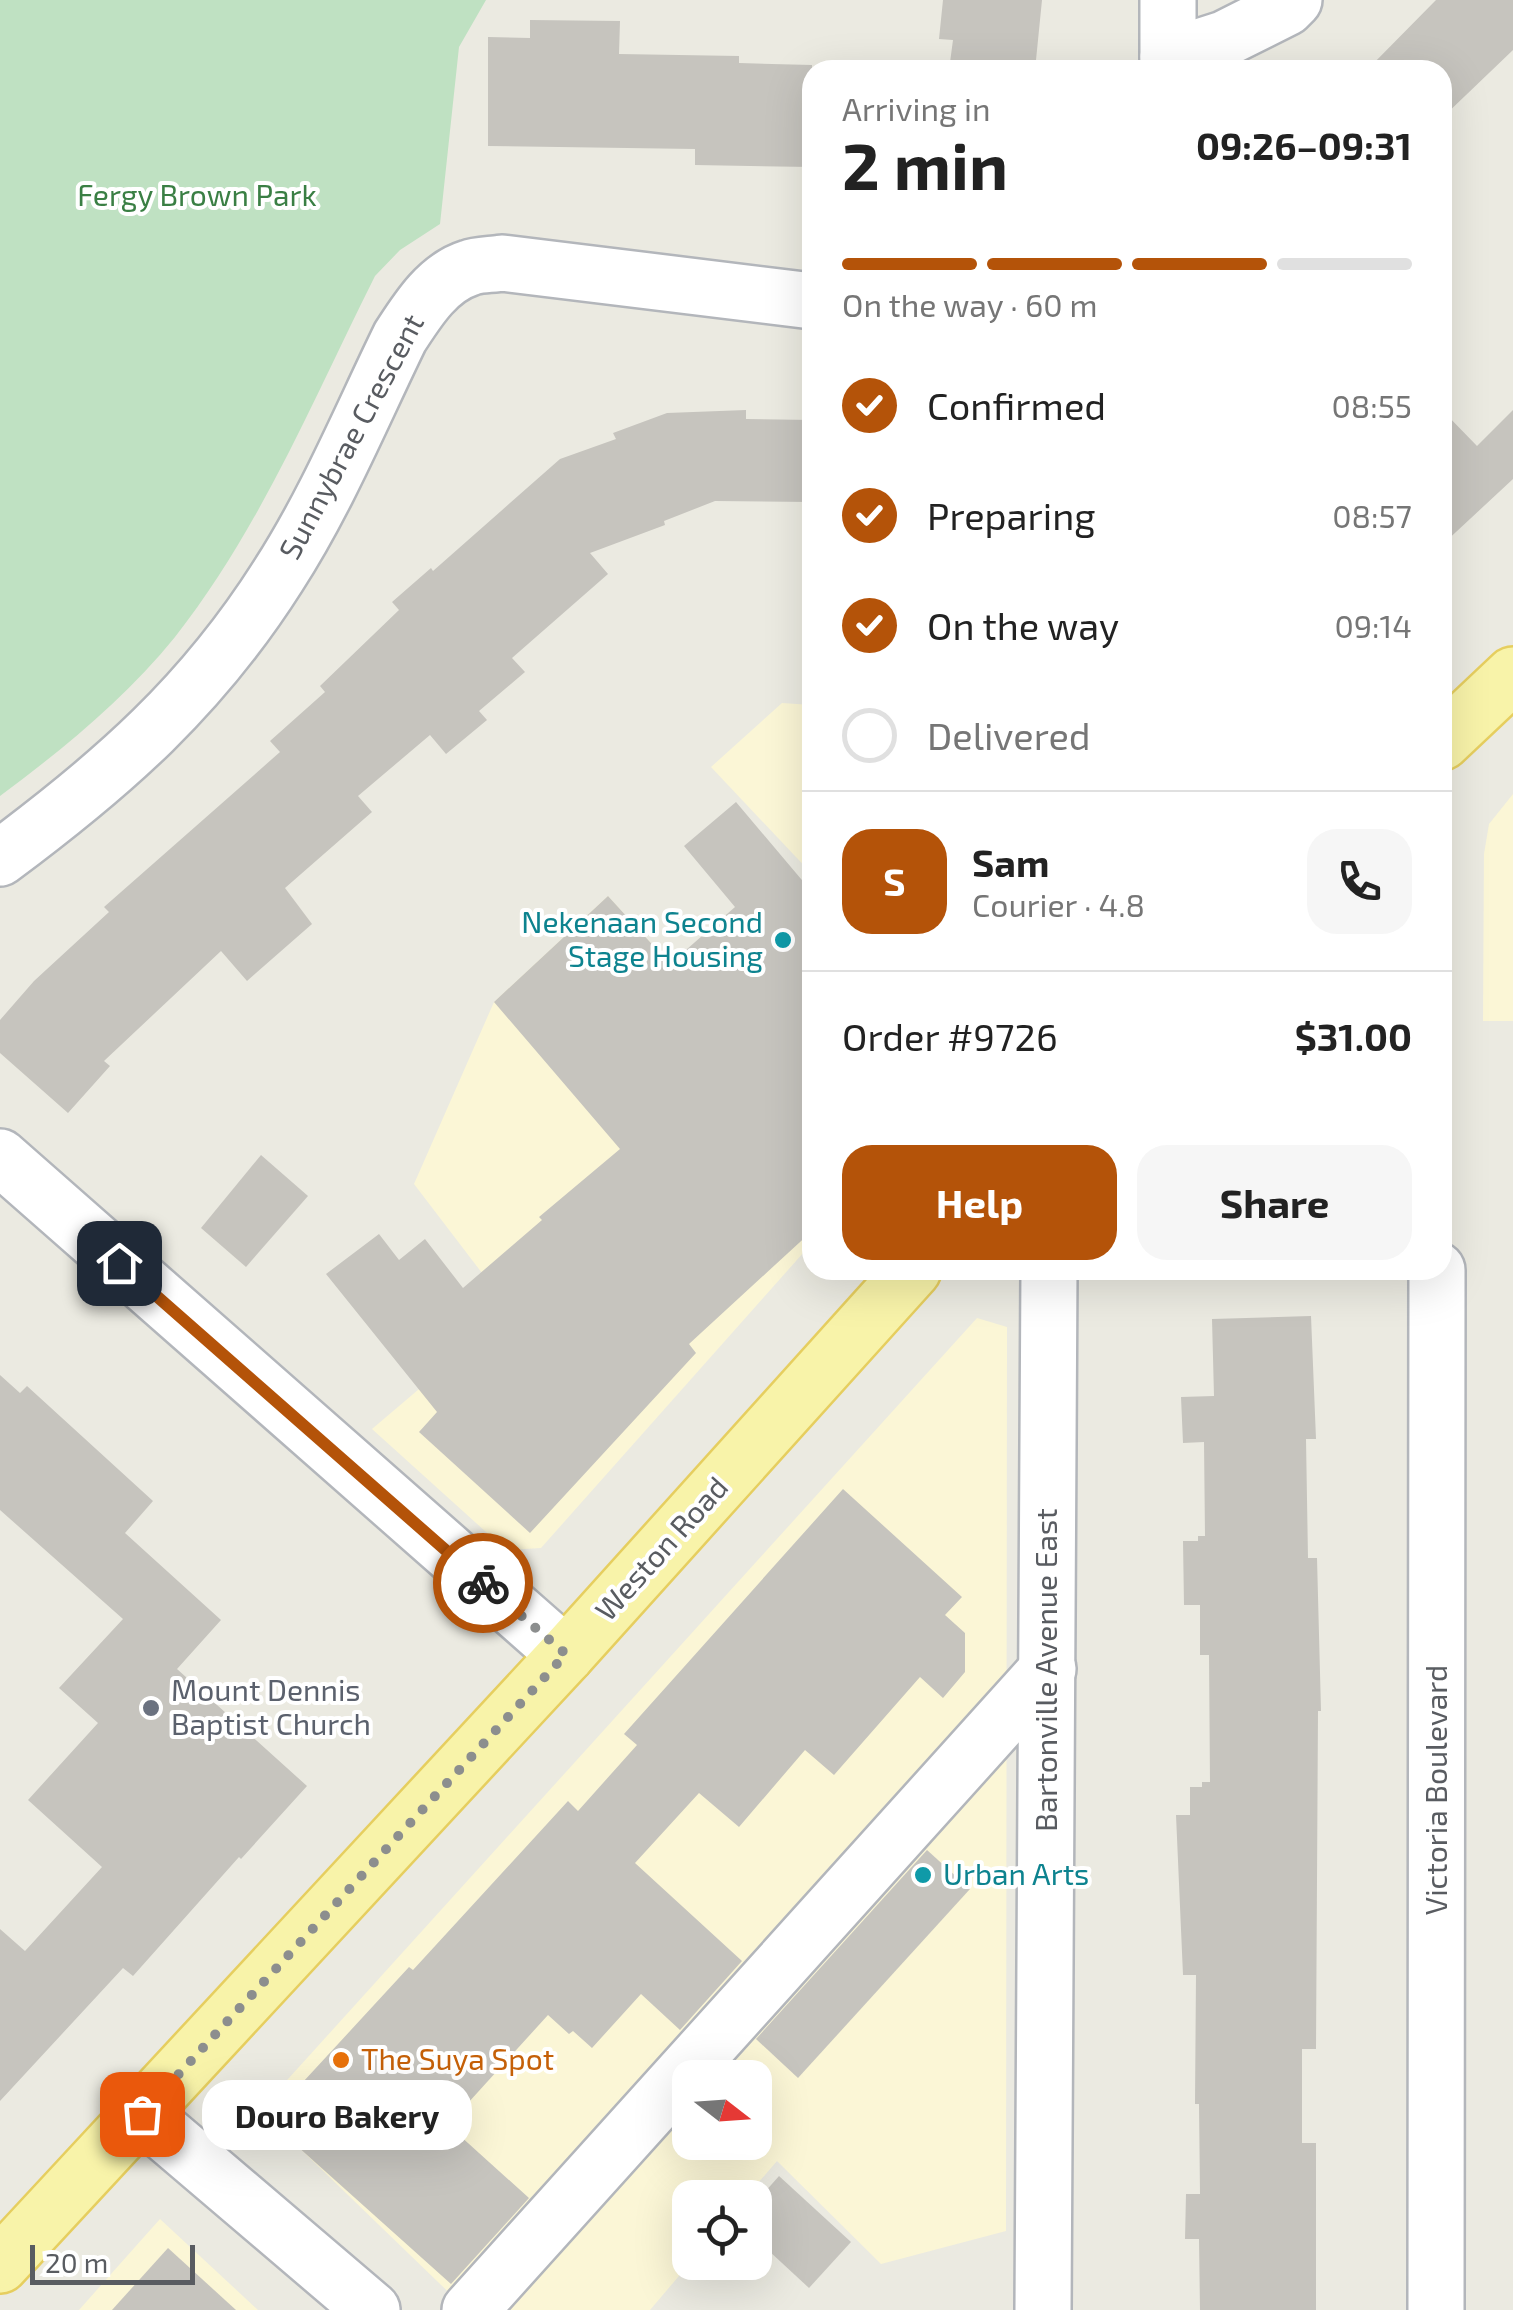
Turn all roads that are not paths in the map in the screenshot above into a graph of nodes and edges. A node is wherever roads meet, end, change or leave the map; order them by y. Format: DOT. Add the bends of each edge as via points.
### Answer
graph roads {
  1 [pos="1168,0"];
  2 [pos="1294,0"];
  3 [pos="1168,60"];
  4 [pos="1177,60"];
  5 [pos="802,300"];
  6 [pos="1513,675"];
  7 [pos="1452,733"];
  8 [pos="0,858"];
  9 [pos="0,1157"];
  10 [pos="904,1280"];
  11 [pos="1049,1280"];
  12 [pos="1437,1280"];
  13 [pos="566,1654"];
  14 [pos="1048,1669"];
  15 [pos="142,2114"];
  16 [pos="5,2249"];
  17 [pos="372,2310"];
  18 [pos="470,2310"];
  19 [pos="1043,2310"];
  20 [pos="1436,2310"];
  1 -- 3 [label="street"];
  2 -- 4 [label="street"];
  5 -- 8 [label="street, Sunnybrae Crescent" via="502,263 468,268 443,282 400,337 303,534 246,624 160,727"];
  6 -- 7 [label="main road"];
  9 -- 13 [label="street"];
  10 -- 13 [label="main road, Weston Road"];
  11 -- 14 [label="street, Bartonville Avenue East"];
  12 -- 20 [label="street, Victoria Boulevard"];
  13 -- 15 [label="main road, Weston Road"];
  14 -- 18 [label="street"];
  14 -- 19 [label="street, Bartonville Avenue East"];
  15 -- 16 [label="main road, Weston Road"];
  15 -- 17 [label="street"];
}
